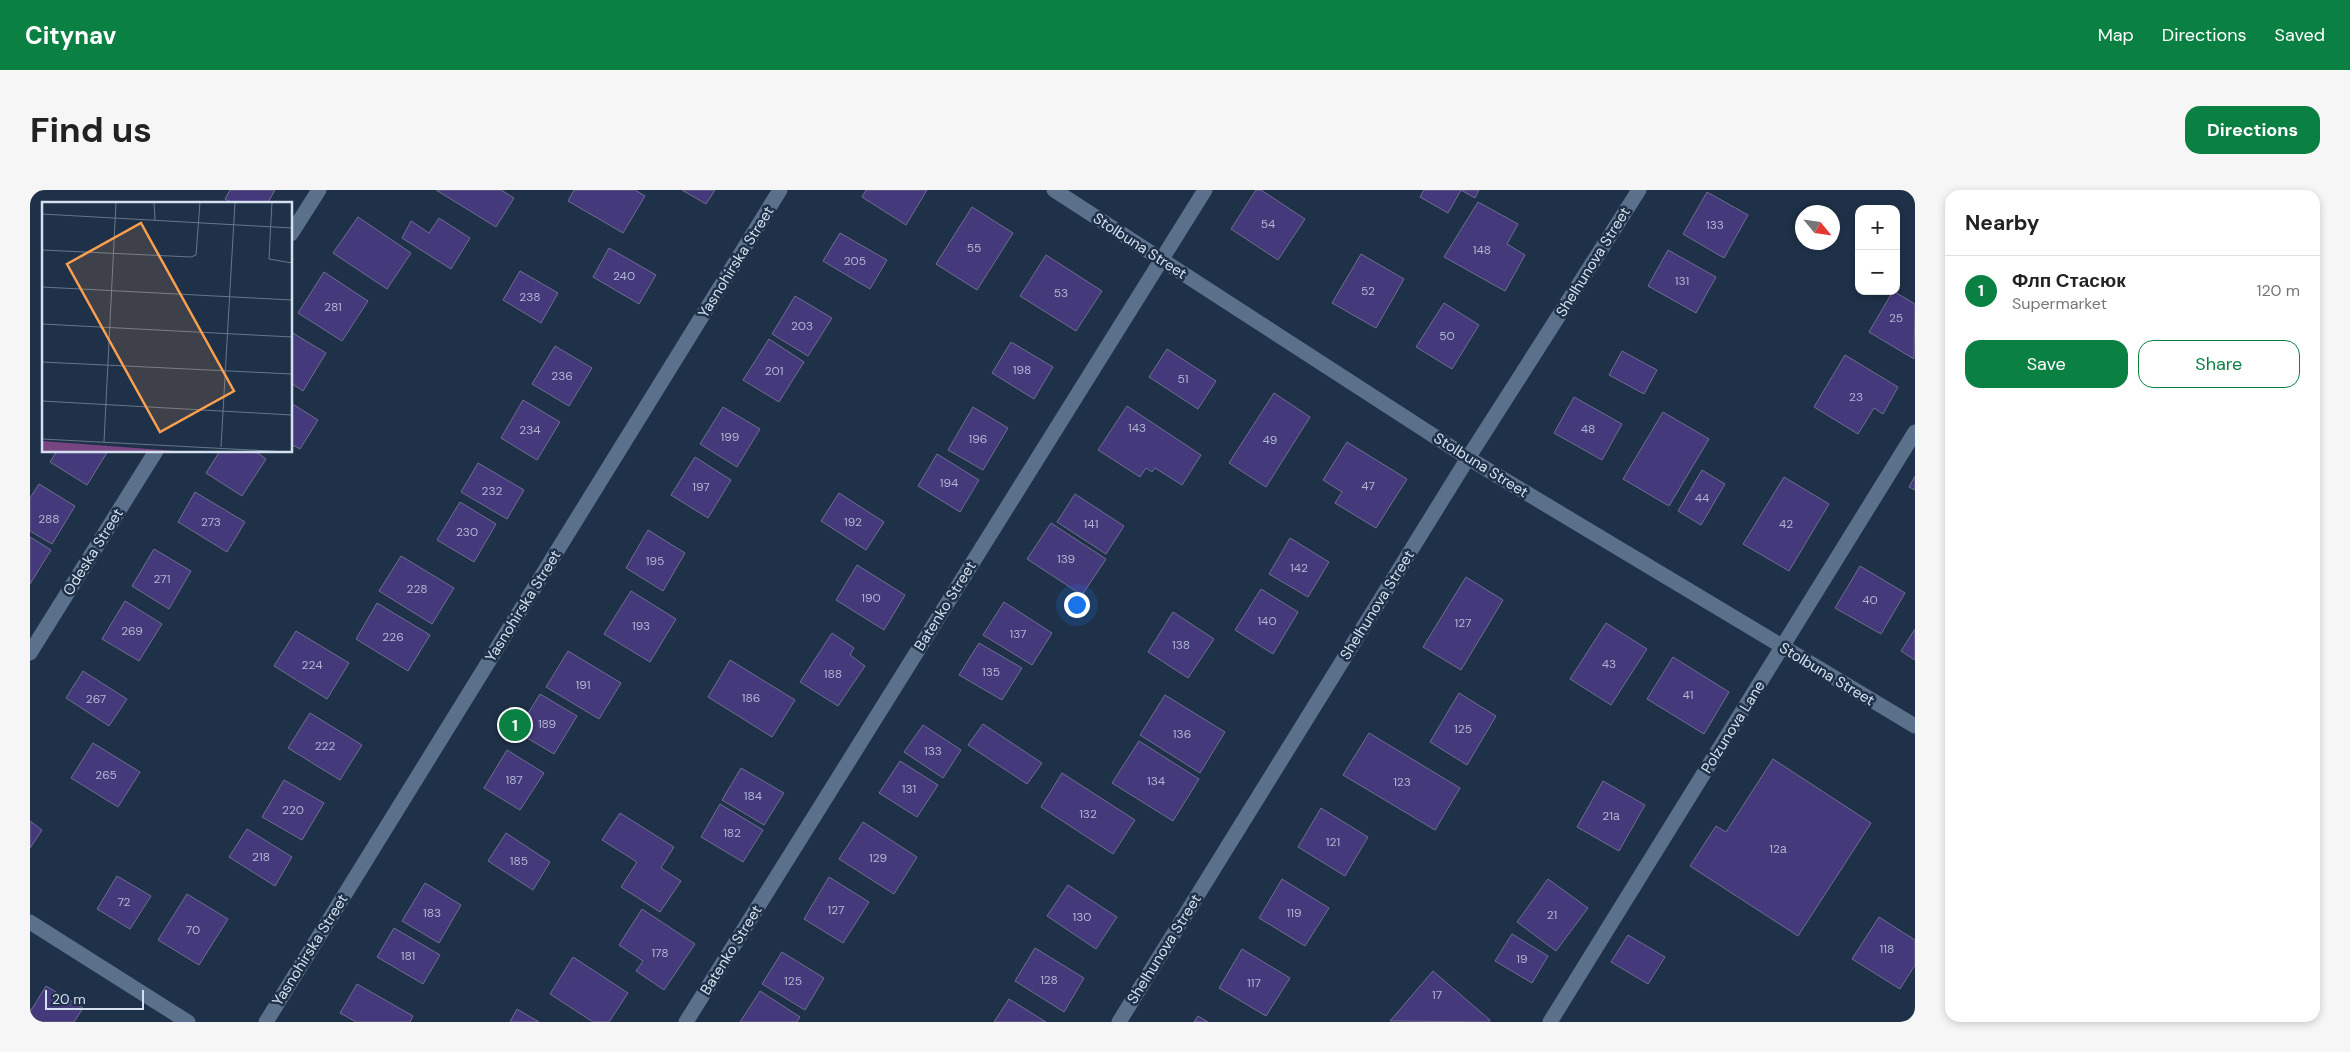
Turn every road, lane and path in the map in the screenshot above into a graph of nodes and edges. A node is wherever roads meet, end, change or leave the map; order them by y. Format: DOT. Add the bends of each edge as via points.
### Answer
graph roads {
  1 [pos="319,190"];
  2 [pos="780,190"];
  3 [pos="1054,190"];
  4 [pos="1205,190"];
  5 [pos="1639,190"];
  6 [pos="292,232"];
  7 [pos="1161,260"];
  8 [pos="1915,432"];
  9 [pos="155,452"];
  10 [pos="1468,458"];
  11 [pos="1782,648"];
  12 [pos="30,653"];
  13 [pos="1915,726"];
  14 [pos="30,922"];
  15 [pos="188,1022"];
  16 [pos="266,1022"];
  17 [pos="686,1022"];
  18 [pos="1119,1022"];
  19 [pos="1550,1022"];
  1 -- 6 [label="street"];
  2 -- 16 [label="street, Yasnohirska Street"];
  3 -- 7 [label="street, Stolbuna Street"];
  4 -- 7 [label="street, Batenko Street"];
  5 -- 10 [label="street, Shelhunova Street"];
  7 -- 10 [label="street, Stolbuna Street"];
  7 -- 17 [label="street, Batenko Street"];
  8 -- 11 [label="street, Polzunova Lane"];
  9 -- 12 [label="street, Odeska Street"];
  10 -- 11 [label="street, Stolbuna Street"];
  10 -- 18 [label="street, Shelhunova Street"];
  11 -- 13 [label="street, Stolbuna Street"];
  11 -- 19 [label="street, Polzunova Lane"];
  14 -- 15 [label="street"];
}
